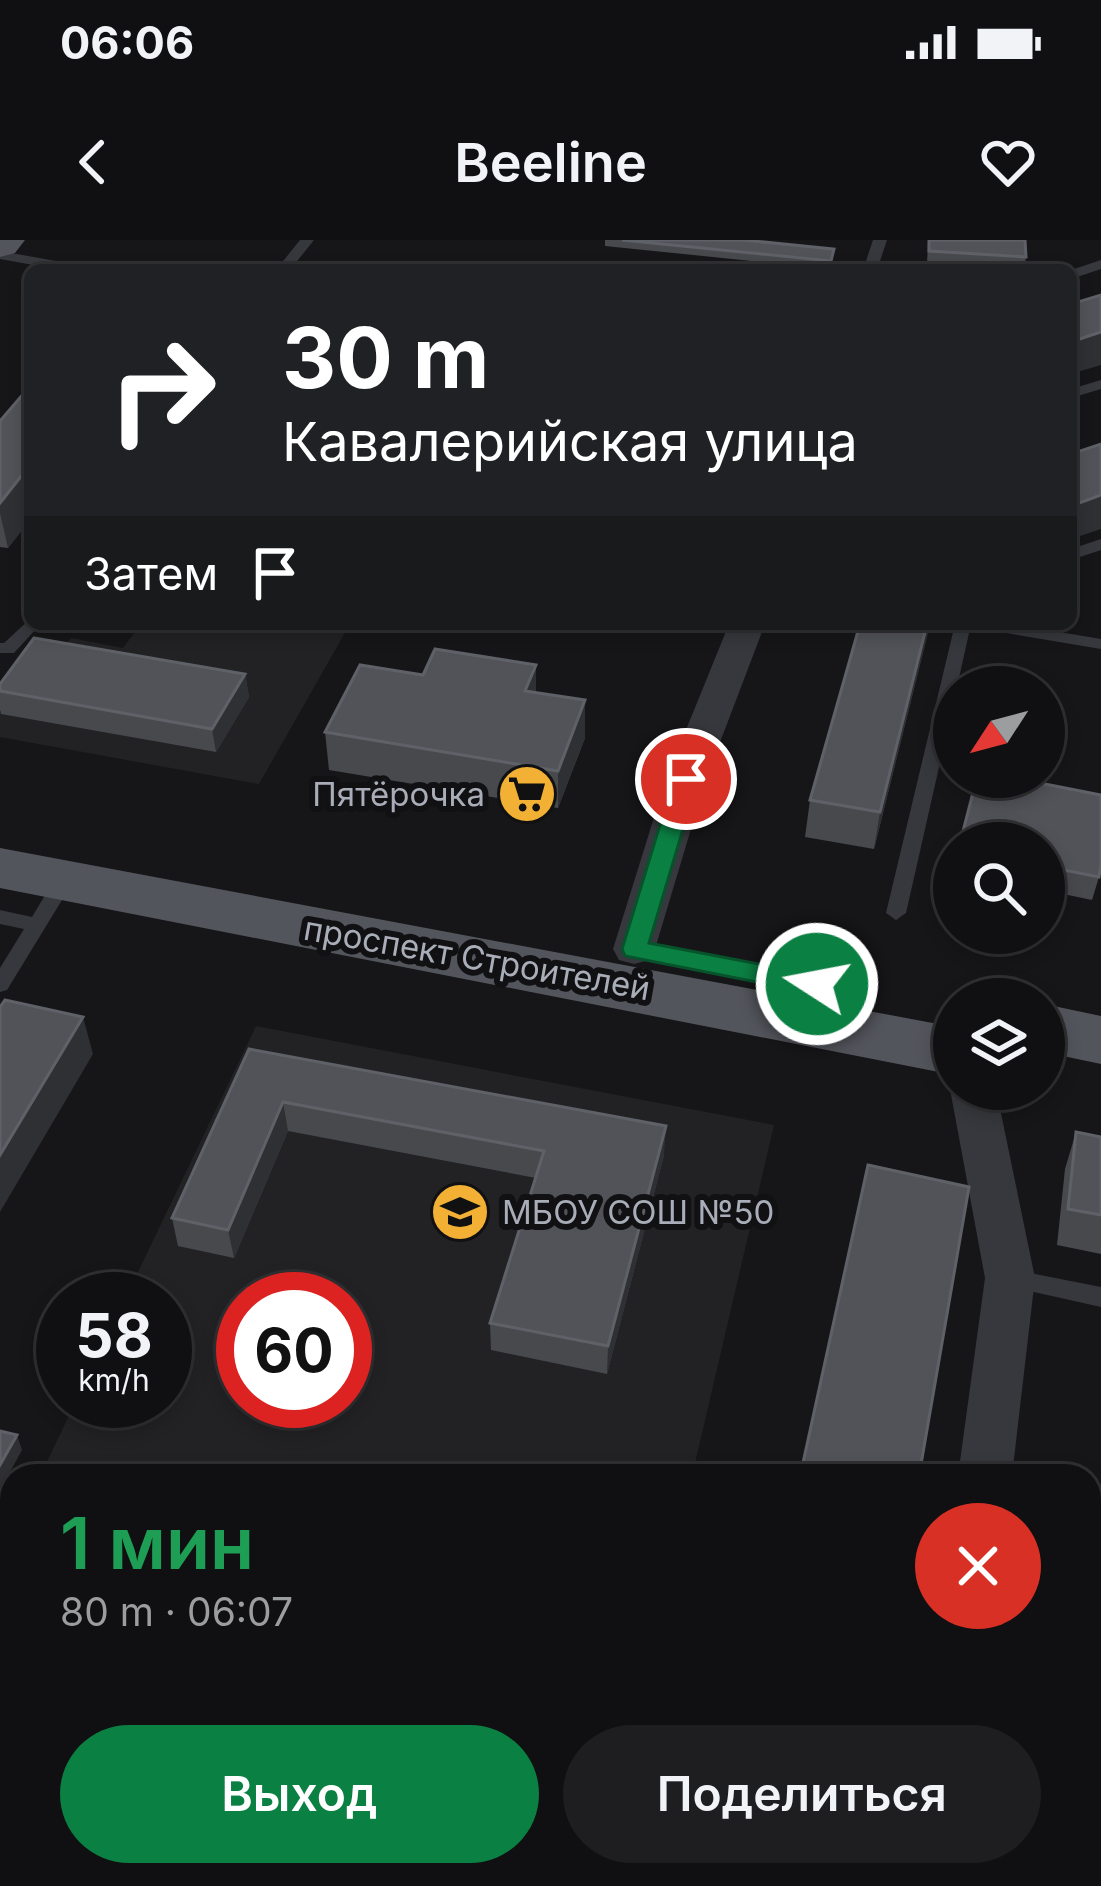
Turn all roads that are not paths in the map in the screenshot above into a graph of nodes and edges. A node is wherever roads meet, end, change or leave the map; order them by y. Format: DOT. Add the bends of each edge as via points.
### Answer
graph roads {
  1 [pos="307,240"];
  2 [pos="0,255"];
  3 [pos="50,264"];
  4 [pos="288,264"];
  5 [pos="25,630"];
  6 [pos="745,630"];
  7 [pos="962,630"];
  8 [pos="1018,630"];
  9 [pos="1101,644"];
  10 [pos="0,648"];
  11 [pos="0,838"];
  12 [pos="0,868"];
  13 [pos="50,903"];
  14 [pos="896,914"];
  15 [pos="0,917"];
  16 [pos="630,967"];
  17 [pos="0,985"];
  18 [pos="933,1007"];
  19 [pos="1065,1032"];
  20 [pos="1101,1040"];
  21 [pos="933,1046"];
  22 [pos="1065,1073"];
  23 [pos="1101,1080"];
  24 [pos="977,1110"];
  25 [pos="1010,1278"];
  26 [pos="1101,1297"];
  27 [pos="987,1464"];
  1 -- 4 [label="lane"];
  2 -- 3 [label="lane"];
  5 -- 10 [label="lane"];
  6 -- 16 [label="street" via="686,779"];
  7 -- 14 [label="lane"];
  8 -- 9 [label="lane"];
  11 -- 16 [label="main road, проспект Строителей"];
  12 -- 13 [label="main road, проспект Строителей"];
  13 -- 15 [label="lane"];
  13 -- 16 [label="main road, проспект Строителей"];
  13 -- 17 [label="lane"];
  16 -- 18 [label="main road, проспект Строителей"];
  16 -- 21 [label="main road, проспект Строителей"];
  19 -- 20 [label="main road"];
  22 -- 23 [label="main road"];
  24 -- 25 [label="street"];
  25 -- 26 [label="lane"];
  25 -- 27 [label="street"];
}
